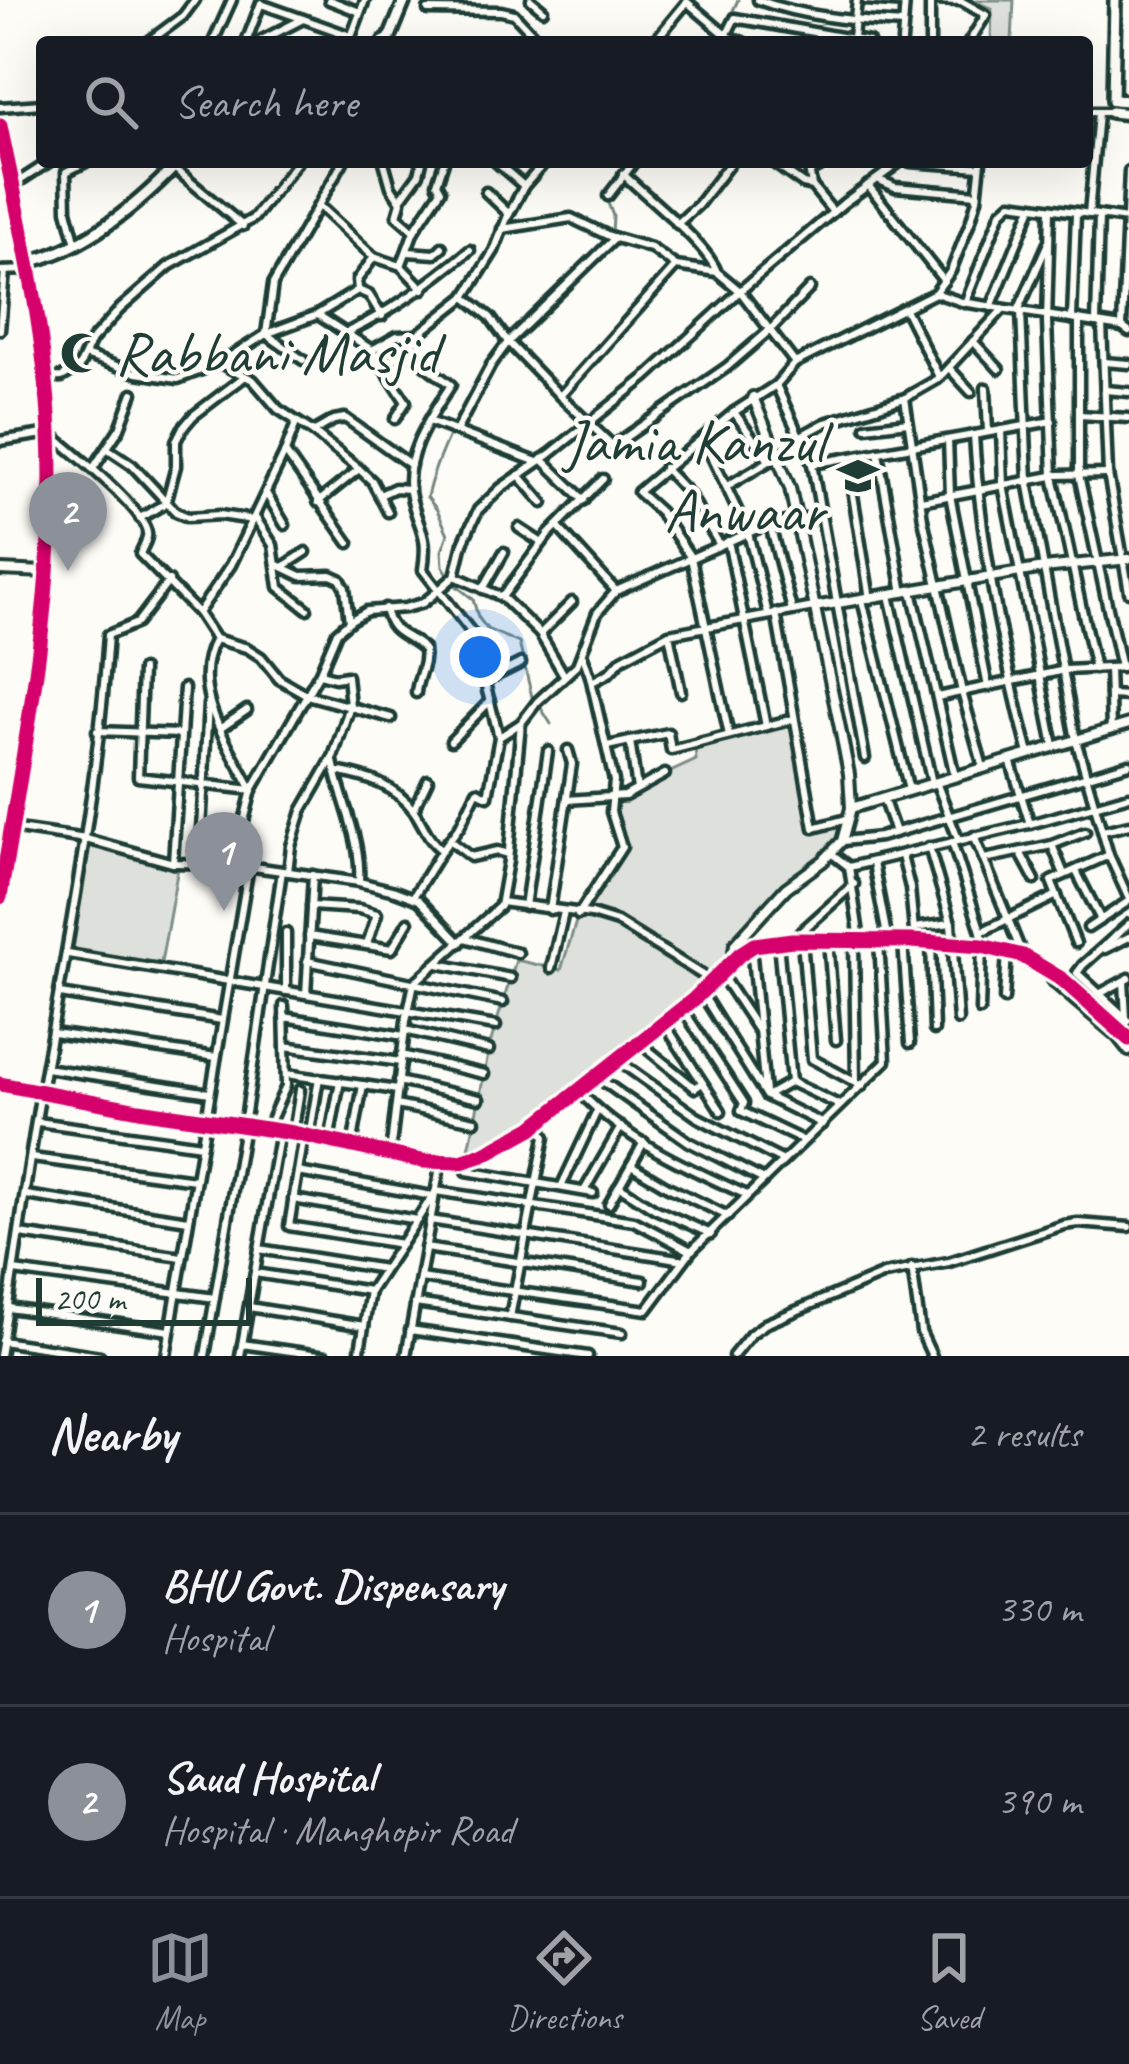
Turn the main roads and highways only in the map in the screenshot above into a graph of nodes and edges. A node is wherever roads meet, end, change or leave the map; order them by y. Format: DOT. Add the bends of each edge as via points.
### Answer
graph roads {
  1 [pos="405,0"];
  2 [pos="1115,0"];
  3 [pos="388,36"];
  4 [pos="1129,101"];
  5 [pos="1112,106"];
  6 [pos="1129,114"];
  7 [pos="0,126"];
  8 [pos="174,168"];
  9 [pos="28,266"];
  10 [pos="4,842"];
  11 [pos="0,897"];
  1 -- 3 [label="main road"];
  2 -- 5 [label="main road"];
  4 -- 5 [label="main road"];
  5 -- 6 [label="main road"];
  7 -- 9 [label="main road"];
  8 -- 9 [label="main road" via="76,244"];
  9 -- 10 [label="main road" via="50,433 47,572 43,638"];
  10 -- 11 [label="main road"];
}
